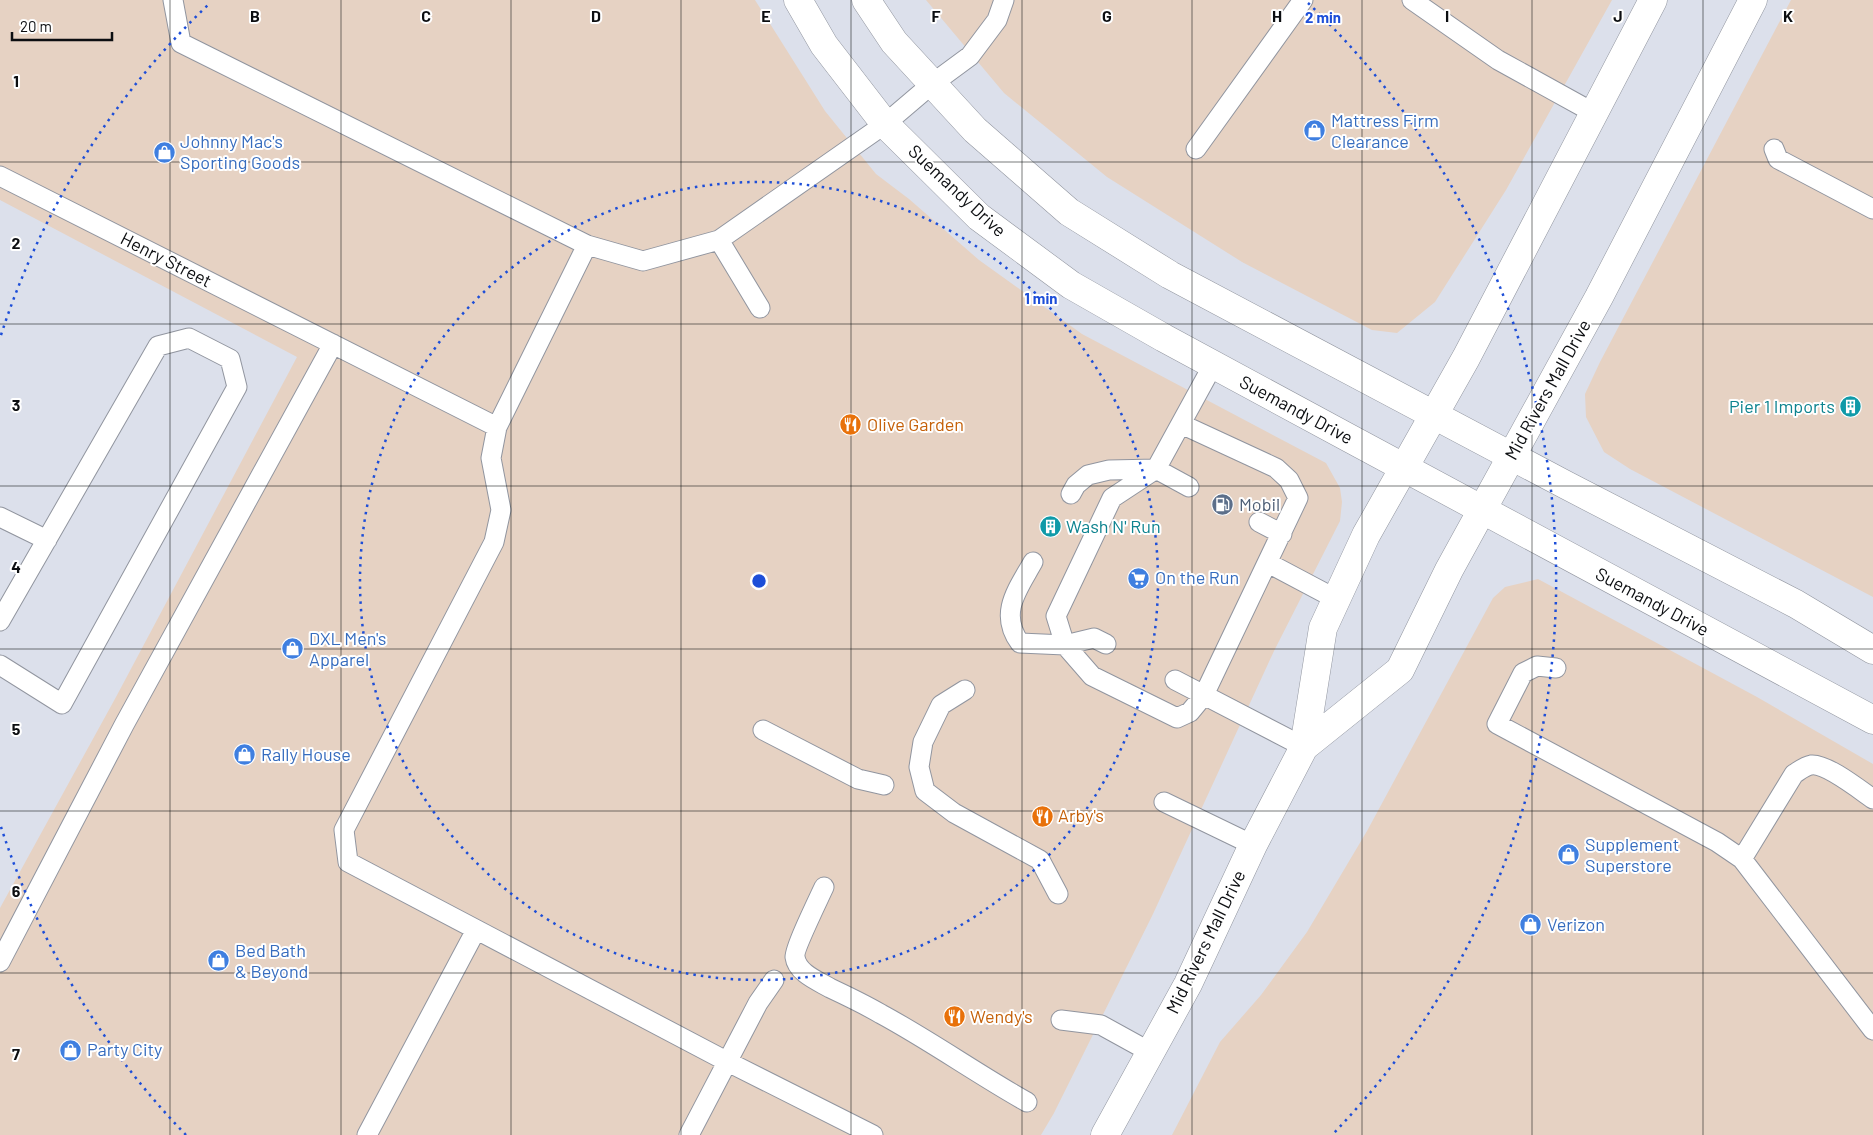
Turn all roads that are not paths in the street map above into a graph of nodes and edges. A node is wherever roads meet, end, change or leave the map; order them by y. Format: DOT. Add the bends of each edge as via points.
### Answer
graph roads {
  1 [pos="173,0"];
  2 [pos="798,0"];
  3 [pos="866,0"];
  4 [pos="1004,0"];
  5 [pos="1303,0"];
  6 [pos="1412,0"];
  7 [pos="1653,0"];
  8 [pos="1753,0"];
  9 [pos="932,84"];
  10 [pos="1594,113"];
  11 [pos="885,124"];
  12 [pos="1196,149"];
  13 [pos="1774,149"];
  14 [pos="0,176"];
  15 [pos="1873,209"];
  16 [pos="719,240"];
  17 [pos="587,246"];
  18 [pos="760,308"];
  19 [pos="332,344"];
  20 [pos="1213,365"];
  21 [pos="1434,414"];
  22 [pos="1181,424"];
  23 [pos="497,427"];
  24 [pos="1512,456"];
  25 [pos="1404,468"];
  26 [pos="1156,469"];
  27 [pos="1189,487"];
  28 [pos="1071,494"];
  29 [pos="1482,510"];
  30 [pos="0,517"];
  31 [pos="1259,522"];
  32 [pos="1282,534"];
  33 [pos="47,540"];
  34 [pos="1033,562"];
  35 [pos="1268,563"];
  36 [pos="1336,599"];
  37 [pos="0,620"];
  38 [pos="1106,644"];
  39 [pos="1065,645"];
  40 [pos="1873,650"];
  41 [pos="0,666"];
  42 [pos="1556,668"];
  43 [pos="1175,680"];
  44 [pos="965,690"];
  45 [pos="1204,695"];
  46 [pos="1873,720"];
  47 [pos="763,730"];
  48 [pos="1304,747"];
  49 [pos="884,785"];
  50 [pos="1873,799"];
  51 [pos="1164,802"];
  52 [pos="1253,846"];
  53 [pos="1742,859"];
  54 [pos="824,887"];
  55 [pos="1058,894"];
  56 [pos="476,930"];
  57 [pos="0,962"];
  58 [pos="774,980"];
  59 [pos="1061,1020"];
  60 [pos="1873,1030"];
  61 [pos="1150,1052"];
  62 [pos="728,1062"];
  63 [pos="1027,1102"];
  64 [pos="367,1135"];
  65 [pos="689,1135"];
  66 [pos="873,1135"];
  67 [pos="1105,1135"];
  1 -- 17 [label="lane" via="182,43"];
  2 -- 11 [label="street, Suemandy Drive" via="824,45"];
  3 -- 9 [label="street" via="894,42"];
  4 -- 9 [label="lane" via="997,20 970,56"];
  5 -- 12 [label="lane"];
  6 -- 10 [label="lane" via="1498,60"];
  7 -- 10 [label="street, Mid Rivers Mall Drive"];
  8 -- 24 [label="street, Mid Rivers Mall Drive"];
  9 -- 11 [label="lane"];
  9 -- 21 [label="street" via="975,130 1069,212 1170,275"];
  10 -- 21 [label="street, Mid Rivers Mall Drive"];
  11 -- 16 [label="lane"];
  11 -- 20 [label="street, Suemandy Drive" via="979,217 1071,285"];
  13 -- 15 [label="lane" via="1778,159"];
  14 -- 19 [label="lane, Henry Street"];
  16 -- 17 [label="lane" via="643,262"];
  16 -- 18 [label="lane"];
  17 -- 23 [label="lane"];
  19 -- 23 [label="lane, Henry Street"];
  19 -- 57 [label="lane"];
  20 -- 22 [label="lane"];
  20 -- 25 [label="street, Suemandy Drive"];
  21 -- 24 [label="street"];
  21 -- 25 [label="street, Mid Rivers Mall Drive"];
  22 -- 26 [label="lane"];
  22 -- 32 [label="lane" via="1276,468 1289,480 1298,498"];
  23 -- 56 [label="lane" via="491,458 501,510 494,542 344,830 348,862"];
  24 -- 29 [label="street, Mid Rivers Mall Drive"];
  24 -- 40 [label="street" via="1796,604"];
  25 -- 29 [label="street, Suemandy Drive"];
  25 -- 36 [label="street, Mid Rivers Mall Drive" via="1366,535"];
  26 -- 27 [label="lane"];
  26 -- 28 [label="lane" via="1109,470 1088,475"];
  26 -- 39 [label="lane" via="1112,498 1056,616"];
  29 -- 46 [label="street, Suemandy Drive"];
  29 -- 48 [label="street, Mid Rivers Mall Drive" via="1400,670"];
  30 -- 33 [label="lane"];
  31 -- 32 [label="lane"];
  32 -- 35 [label="lane"];
  33 -- 37 [label="lane"];
  33 -- 41 [label="lane" via="158,346 189,338 230,359 237,387 62,704"];
  34 -- 39 [label="lane" via="1013,599 1012,632 1020,642"];
  35 -- 36 [label="lane"];
  35 -- 45 [label="lane"];
  36 -- 48 [label="street, Mid Rivers Mall Drive" via="1323,628"];
  38 -- 39 [label="lane" via="1094,638"];
  39 -- 45 [label="lane" via="1092,676 1177,718 1190,712"];
  42 -- 53 [label="lane" via="1537,666 1523,674 1497,724 1717,842"];
  43 -- 45 [label="lane"];
  44 -- 55 [label="lane" via="941,705 923,742 919,767 925,791 954,813 1040,860"];
  45 -- 48 [label="lane"];
  47 -- 49 [label="lane" via="858,778"];
  48 -- 52 [label="street, Mid Rivers Mall Drive"];
  50 -- 53 [label="lane" via="1823,768 1812,765 1794,774"];
  51 -- 52 [label="lane"];
  52 -- 61 [label="street, Mid Rivers Mall Drive" via="1188,984"];
  53 -- 60 [label="lane"];
  54 -- 63 [label="lane" via="794,956 799,967"];
  56 -- 62 [label="lane"];
  56 -- 64 [label="lane"];
  58 -- 62 [label="lane" via="758,1002"];
  59 -- 61 [label="lane" via="1101,1025"];
  61 -- 67 [label="street, Mid Rivers Mall Drive"];
  62 -- 65 [label="lane"];
  62 -- 66 [label="lane"];
}
